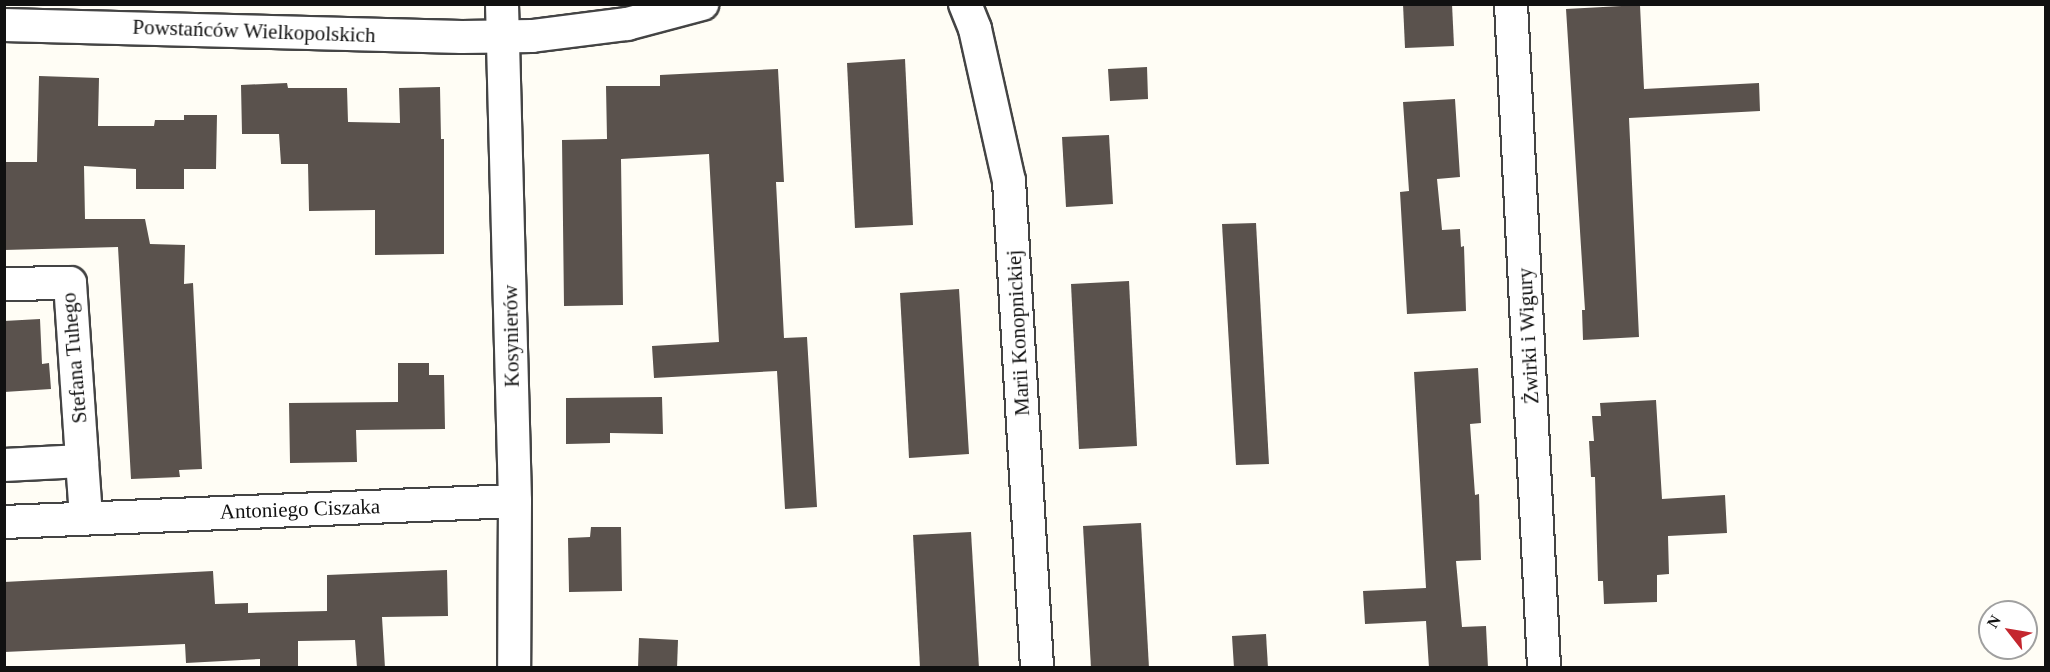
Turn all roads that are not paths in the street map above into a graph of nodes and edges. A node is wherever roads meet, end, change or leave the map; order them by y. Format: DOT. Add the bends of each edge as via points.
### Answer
graph roads {
  1 [pos="502,4"];
  2 [pos="702,4"];
  3 [pos="965,4"];
  4 [pos="1511,4"];
  5 [pos="4,25"];
  6 [pos="503,37"];
  7 [pos="4,284"];
  8 [pos="82,461"];
  9 [pos="4,465"];
  10 [pos="515,501"];
  11 [pos="86,517"];
  12 [pos="4,522"];
  13 [pos="514,668"];
  14 [pos="1037,668"];
  15 [pos="1544,668"];
  1 -- 6 [label="street, Kosynierów"];
  2 -- 6 [label="street, Powstańców Wielkopolskich" via="669,15 582,32"];
  3 -- 14 [label="street, Marii Konopnickiej" via="975,29 1009,181"];
  4 -- 15 [label="street, Żwirki i Wigury"];
  5 -- 6 [label="street, Powstańców Wielkopolskich"];
  6 -- 10 [label="street, Kosynierów"];
  7 -- 8 [label="street, Stefana Tuhego" via="70,283"];
  8 -- 9 [label="street"];
  8 -- 11 [label="street"];
  10 -- 11 [label="street, Antoniego Ciszaka"];
  10 -- 13 [label="street, Kosynierów"];
  11 -- 12 [label="street, Antoniego Ciszaka"];
}
